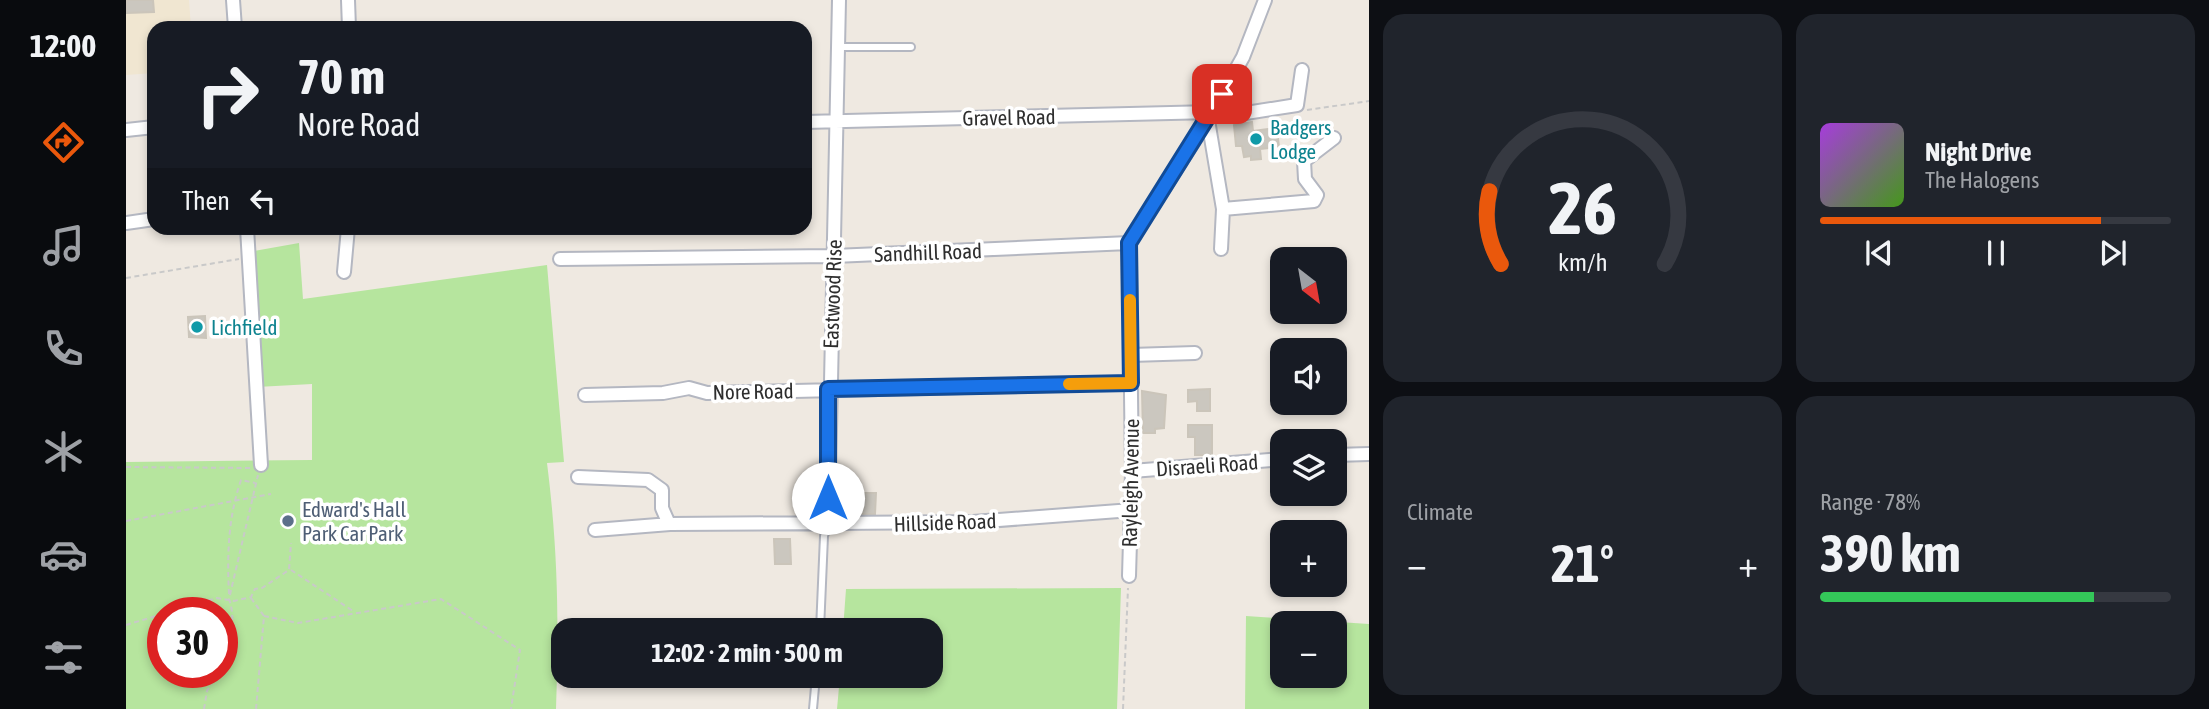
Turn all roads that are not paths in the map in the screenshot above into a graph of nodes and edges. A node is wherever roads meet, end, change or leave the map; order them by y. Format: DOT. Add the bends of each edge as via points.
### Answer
graph roads {
  1 [pos="233,0"];
  2 [pos="348,0"];
  3 [pos="839,0"];
  4 [pos="1265,0"];
  5 [pos="234,21"];
  6 [pos="349,21"];
  7 [pos="838,47"];
  8 [pos="911,47"];
  9 [pos="1302,70"];
  10 [pos="1210,116"];
  11 [pos="812,122"];
  12 [pos="836,122"];
  13 [pos="147,128"];
  14 [pos="126,130"];
  15 [pos="1334,138"];
  16 [pos="1223,209"];
  17 [pos="147,220"];
  18 [pos="126,223"];
  19 [pos="247,235"];
  20 [pos="347,235"];
  21 [pos="1129,243"];
  22 [pos="1221,248"];
  23 [pos="834,256"];
  24 [pos="560,259"];
  25 [pos="344,272"];
  26 [pos="1195,353"];
  27 [pos="1130,355"];
  28 [pos="1131,383"];
  29 [pos="828,389"];
  30 [pos="585,395"];
  31 [pos="1369,454"];
  32 [pos="1347,455"];
  33 [pos="1270,460"];
  34 [pos="261,465"];
  35 [pos="1132,471"];
  36 [pos="578,477"];
  37 [pos="1132,510"];
  38 [pos="670,524"];
  39 [pos="828,525"];
  40 [pos="595,530"];
  41 [pos="1129,576"];
  42 [pos="821,618"];
  43 [pos="815,688"];
  44 [pos="813,709"];
  1 -- 5 [label="street"];
  2 -- 6 [label="street"];
  3 -- 7 [label="street, Eastwood Rise"];
  4 -- 10 [label="street" via="1242,57"];
  7 -- 8 [label="lane"];
  7 -- 12 [label="street, Eastwood Rise"];
  9 -- 10 [label="street, Gravel Road" via="1297,105"];
  10 -- 12 [label="street, Gravel Road"];
  10 -- 16 [label="street"];
  10 -- 21 [label="street"];
  11 -- 12 [label="street, Gravel Road"];
  12 -- 23 [label="street, Eastwood Rise"];
  13 -- 14 [label="street"];
  15 -- 16 [label="street" via="1304,160 1305,179 1317,195 1314,201"];
  16 -- 22 [label="street"];
  17 -- 18 [label="street"];
  19 -- 34 [label="street"];
  20 -- 25 [label="street"];
  21 -- 23 [label="street, Sandhill Road"];
  21 -- 27 [label="street, Rayleigh Avenue"];
  23 -- 24 [label="street, Sandhill Road"];
  23 -- 29 [label="street, Eastwood Rise"];
  26 -- 27 [label="street"];
  27 -- 28 [label="street, Rayleigh Avenue"];
  28 -- 29 [label="street, Nore Road"];
  28 -- 35 [label="street, Rayleigh Avenue"];
  29 -- 30 [label="street, Nore Road" via="707,393 689,388"];
  29 -- 39 [label="street, Eastwood Rise"];
  31 -- 32 [label="street"];
  33 -- 35 [label="street, Disraeli Road"];
  35 -- 37 [label="street, Rayleigh Avenue"];
  36 -- 38 [label="street" via="648,480 662,490 662,508"];
  37 -- 39 [label="street, Hillside Road" via="973,522"];
  37 -- 41 [label="street, Rayleigh Avenue"];
  38 -- 39 [label="street, Hillside Road"];
  38 -- 40 [label="street, Hillside Road"];
  39 -- 42 [label="lane, Eastwood Rise"];
  43 -- 44 [label="lane"];
}
